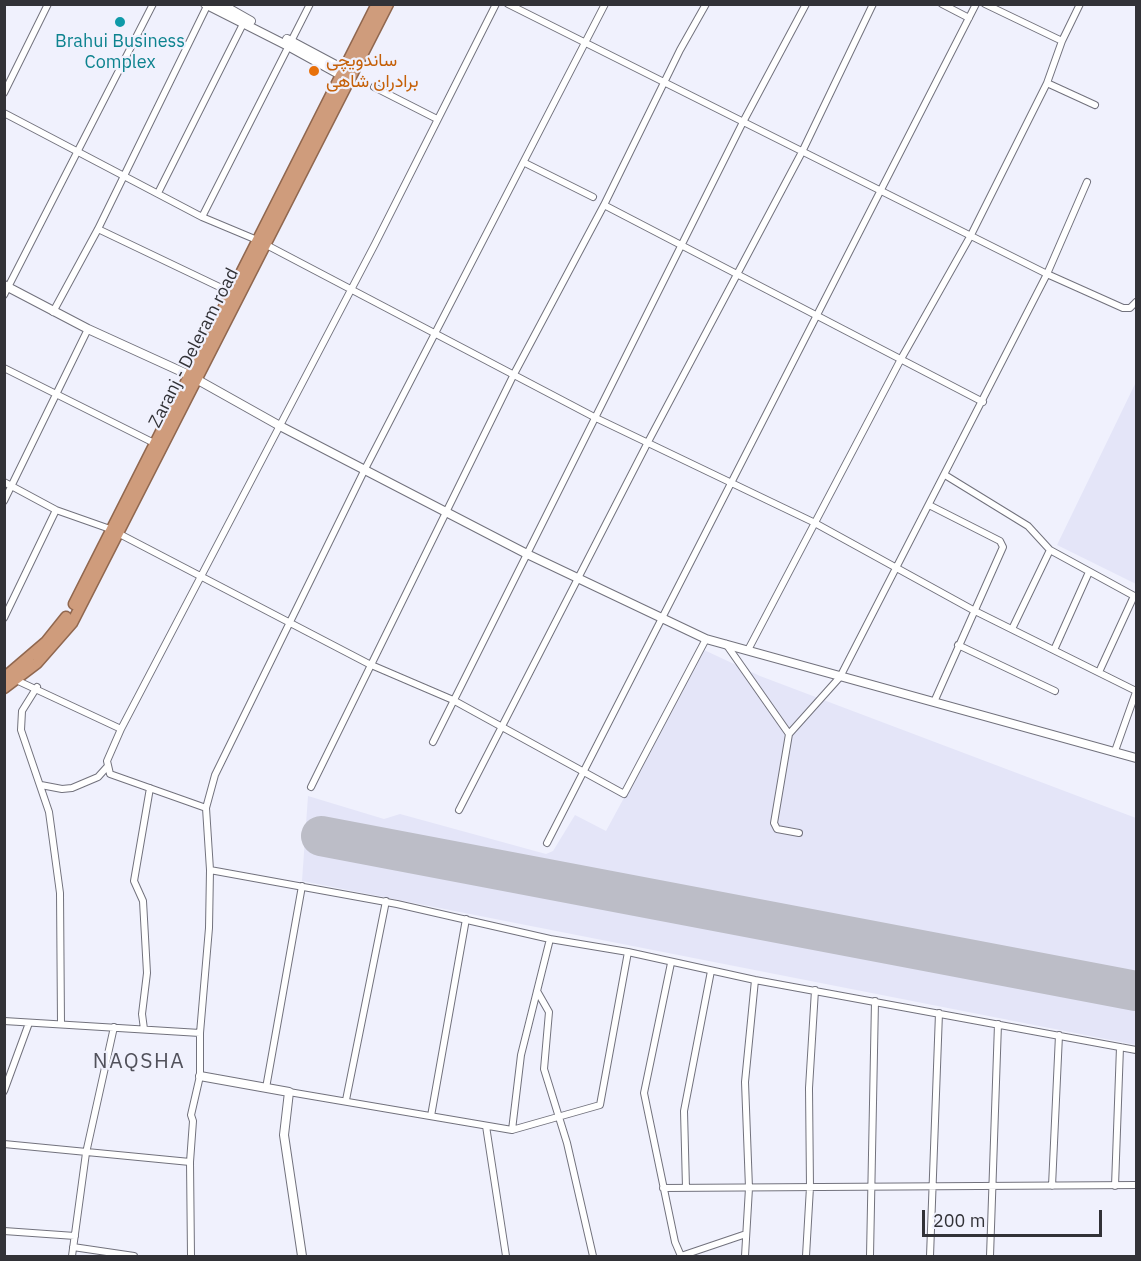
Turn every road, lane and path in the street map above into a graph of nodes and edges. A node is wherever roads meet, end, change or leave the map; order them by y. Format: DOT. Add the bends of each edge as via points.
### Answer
graph roads {
  1 [pos="48,4"];
  2 [pos="153,4"];
  3 [pos="221,4"];
  4 [pos="310,4"];
  5 [pos="377,4"];
  6 [pos="388,4"];
  7 [pos="496,4"];
  8 [pos="508,4"];
  9 [pos="604,4"];
  10 [pos="706,4"];
  11 [pos="806,4"];
  12 [pos="873,4"];
  13 [pos="942,4"];
  14 [pos="967,4"];
  15 [pos="984,4"];
  16 [pos="1080,4"];
  17 [pos="207,5"];
  18 [pos="975,6"];
  19 [pos="969,18"];
  20 [pos="244,21"];
  21 [pos="1062,41"];
  22 [pos="290,43"];
  23 [pos="585,43"];
  24 [pos="347,75"];
  25 [pos="664,82"];
  26 [pos="1047,82"];
  27 [pos="374,87"];
  28 [pos="4,93"];
  29 [pos="1095,105"];
  30 [pos="4,113"];
  31 [pos="437,119"];
  32 [pos="743,122"];
  33 [pos="79,150"];
  34 [pos="801,152"];
  35 [pos="525,163"];
  36 [pos="124,174"];
  37 [pos="1087,182"];
  38 [pos="881,192"];
  39 [pos="158,193"];
  40 [pos="593,197"];
  41 [pos="604,205"];
  42 [pos="202,217"];
  43 [pos="98,229"];
  44 [pos="970,235"];
  45 [pos="262,242"];
  46 [pos="682,246"];
  47 [pos="1047,274"];
  48 [pos="738,275"];
  49 [pos="6,289"];
  50 [pos="352,289"];
  51 [pos="230,292"];
  52 [pos="1137,302"];
  53 [pos="52,312"];
  54 [pos="818,317"];
  55 [pos="88,329"];
  56 [pos="434,334"];
  57 [pos="901,359"];
  58 [pos="4,369"];
  59 [pos="514,374"];
  60 [pos="193,377"];
  61 [pos="57,396"];
  62 [pos="983,402"];
  63 [pos="596,418"];
  64 [pos="279,426"];
  65 [pos="648,442"];
  66 [pos="154,443"];
  67 [pos="365,469"];
  68 [pos="945,475"];
  69 [pos="4,483"];
  70 [pos="732,485"];
  71 [pos="12,486"];
  72 [pos="4,501"];
  73 [pos="929,505"];
  74 [pos="56,510"];
  75 [pos="446,511"];
  76 [pos="813,522"];
  77 [pos="114,531"];
  78 [pos="1050,550"];
  79 [pos="527,554"];
  80 [pos="896,567"];
  81 [pos="1089,572"];
  82 [pos="202,576"];
  83 [pos="579,577"];
  84 [pos="1136,596"];
  85 [pos="973,610"];
  86 [pos="4,618"];
  87 [pos="663,619"];
  88 [pos="291,622"];
  89 [pos="1012,629"];
  90 [pos="706,639"];
  91 [pos="726,644"];
  92 [pos="958,645"];
  93 [pos="748,650"];
  94 [pos="1054,650"];
  95 [pos="369,664"];
  96 [pos="1099,672"];
  97 [pos="840,677"];
  98 [pos="4,678"];
  99 [pos="16,680"];
  100 [pos="37,687"];
  101 [pos="4,688"];
  102 [pos="1054,691"];
  103 [pos="1137,692"];
  104 [pos="453,700"];
  105 [pos="934,702"];
  106 [pos="501,728"];
  107 [pos="121,729"];
  108 [pos="789,734"];
  109 [pos="433,741"];
  110 [pos="1115,751"];
  111 [pos="1137,758"];
  112 [pos="107,767"];
  113 [pos="585,773"];
  114 [pos="41,785"];
  115 [pos="311,787"];
  116 [pos="150,788"];
  117 [pos="206,808"];
  118 [pos="459,810"];
  119 [pos="799,833"];
  120 [pos="547,843"];
  121 [pos="210,870"];
  122 [pos="302,886"];
  123 [pos="386,902"];
  124 [pos="466,919"];
  125 [pos="550,939"];
  126 [pos="628,952"];
  127 [pos="671,963"];
  128 [pos="711,971"];
  129 [pos="755,980"];
  130 [pos="815,990"];
  131 [pos="537,991"];
  132 [pos="875,1001"];
  133 [pos="939,1013"];
  134 [pos="4,1021"];
  135 [pos="29,1023"];
  136 [pos="61,1024"];
  137 [pos="998,1024"];
  138 [pos="114,1027"];
  139 [pos="144,1029"];
  140 [pos="200,1033"];
  141 [pos="1059,1035"];
  142 [pos="1120,1047"];
  143 [pos="1137,1050"];
  144 [pos="200,1076"];
  145 [pos="266,1088"];
  146 [pos="4,1092"];
  147 [pos="289,1092"];
  148 [pos="346,1100"];
  149 [pos="431,1116"];
  150 [pos="558,1116"];
  151 [pos="486,1126"];
  152 [pos="512,1130"];
  153 [pos="4,1144"];
  154 [pos="86,1153"];
  155 [pos="190,1162"];
  156 [pos="1137,1185"];
  157 [pos="932,1186"];
  158 [pos="992,1186"];
  159 [pos="1052,1186"];
  160 [pos="1114,1186"];
  161 [pos="810,1187"];
  162 [pos="870,1187"];
  163 [pos="663,1188"];
  164 [pos="686,1188"];
  165 [pos="748,1188"];
  166 [pos="4,1231"];
  167 [pos="746,1234"];
  168 [pos="75,1236"];
  169 [pos="73,1247"];
  170 [pos="697,1253"];
  171 [pos="72,1257"];
  172 [pos="135,1257"];
  173 [pos="191,1257"];
  174 [pos="302,1257"];
  175 [pos="506,1257"];
  176 [pos="593,1257"];
  177 [pos="745,1257"];
  178 [pos="806,1257"];
  179 [pos="870,1257"];
  180 [pos="930,1257"];
  181 [pos="990,1257"];
  1 -- 28 [label="street"];
  2 -- 33 [label="street"];
  3 -- 20 [label="main road"];
  4 -- 22 [label="street"];
  5 -- 24 [label="highway, Zaranj - Deleram road"];
  6 -- 24 [label="highway, Zaranj - Deleram road"];
  7 -- 31 [label="street"];
  8 -- 23 [label="street"];
  9 -- 23 [label="street"];
  10 -- 25 [label="street"];
  11 -- 32 [label="street"];
  12 -- 34 [label="street"];
  13 -- 19 [label="street"];
  14 -- 18 [label="street"];
  15 -- 21 [label="street"];
  16 -- 21 [label="street"];
  17 -- 20 [label="main road"];
  17 -- 36 [label="street"];
  18 -- 19 [label="street"];
  19 -- 38 [label="street"];
  20 -- 22 [label="main road"];
  20 -- 39 [label="street"];
  21 -- 26 [label="street"];
  22 -- 24 [label="main road"];
  22 -- 42 [label="street"];
  23 -- 25 [label="street"];
  23 -- 35 [label="street"];
  24 -- 45 [label="highway, Zaranj - Deleram road"];
  25 -- 32 [label="street"];
  25 -- 41 [label="street"];
  26 -- 29 [label="street"];
  26 -- 44 [label="street"];
  27 -- 31 [label="street"];
  30 -- 33 [label="street"];
  31 -- 50 [label="street"];
  32 -- 34 [label="street"];
  32 -- 46 [label="street"];
  33 -- 36 [label="street"];
  33 -- 49 [label="street"];
  34 -- 38 [label="street"];
  34 -- 48 [label="street"];
  35 -- 40 [label="street"];
  35 -- 56 [label="street"];
  36 -- 39 [label="street"];
  36 -- 43 [label="street"];
  37 -- 47 [label="street"];
  38 -- 44 [label="street"];
  38 -- 54 [label="street"];
  39 -- 42 [label="street"];
  41 -- 46 [label="street"];
  41 -- 59 [label="street"];
  42 -- 45 [label="street"];
  43 -- 51 [label="street"];
  43 -- 53 [label="street"];
  44 -- 47 [label="street"];
  44 -- 57 [label="street"];
  45 -- 50 [label="street"];
  45 -- 51 [label="highway, Zaranj - Deleram road"];
  45 -- 60 [label="highway, Zaranj - Deleram road"];
  46 -- 48 [label="street"];
  46 -- 63 [label="street"];
  47 -- 52 [label="street" via="1123,308"];
  47 -- 62 [label="street"];
  48 -- 54 [label="street"];
  48 -- 65 [label="street"];
  49 -- 53 [label="street"];
  50 -- 56 [label="street"];
  50 -- 64 [label="street"];
  51 -- 60 [label="highway, Zaranj - Deleram road"];
  53 -- 55 [label="street"];
  54 -- 57 [label="street"];
  54 -- 70 [label="street"];
  55 -- 60 [label="street"];
  55 -- 61 [label="street"];
  56 -- 59 [label="street"];
  56 -- 67 [label="street"];
  57 -- 62 [label="street"];
  57 -- 76 [label="street"];
  58 -- 61 [label="street"];
  59 -- 63 [label="street"];
  59 -- 75 [label="street"];
  60 -- 64 [label="street"];
  60 -- 66 [label="highway, Zaranj - Deleram road"];
  60 -- 77 [label="highway, Zaranj - Deleram road"];
  61 -- 66 [label="street"];
  61 -- 71 [label="street"];
  62 -- 68 [label="street"];
  63 -- 65 [label="street"];
  63 -- 79 [label="street"];
  64 -- 67 [label="street"];
  64 -- 82 [label="street"];
  65 -- 70 [label="street"];
  65 -- 83 [label="street"];
  66 -- 77 [label="highway, Zaranj - Deleram road"];
  67 -- 75 [label="street"];
  67 -- 88 [label="street"];
  68 -- 73 [label="street"];
  68 -- 78 [label="street" via="1028,526"];
  69 -- 71 [label="street"];
  70 -- 76 [label="street"];
  70 -- 87 [label="street"];
  71 -- 72 [label="street"];
  71 -- 74 [label="street"];
  73 -- 80 [label="street"];
  73 -- 85 [label="street" via="1003,543"];
  74 -- 77 [label="street"];
  74 -- 86 [label="street"];
  75 -- 79 [label="street"];
  75 -- 95 [label="street"];
  76 -- 80 [label="street"];
  76 -- 93 [label="street"];
  77 -- 82 [label="street"];
  77 -- 98 [label="highway, Zaranj - Deleram road" via="64,622"];
  77 -- 99 [label="highway, Zaranj - Deleram road" via="72,622 54,646"];
  78 -- 81 [label="street"];
  78 -- 89 [label="street"];
  79 -- 83 [label="street"];
  79 -- 104 [label="street"];
  80 -- 85 [label="street"];
  80 -- 97 [label="street"];
  81 -- 84 [label="street"];
  81 -- 94 [label="street"];
  82 -- 88 [label="street"];
  82 -- 107 [label="street"];
  83 -- 87 [label="street"];
  83 -- 106 [label="street"];
  84 -- 96 [label="street"];
  85 -- 89 [label="street"];
  85 -- 92 [label="street"];
  87 -- 90 [label="street"];
  87 -- 113 [label="street"];
  88 -- 95 [label="street"];
  88 -- 117 [label="street" via="215,775"];
  89 -- 94 [label="street"];
  90 -- 91 [label="street"];
  90 -- 113 [label="street" via="625,794"];
  91 -- 93 [label="street"];
  91 -- 108 [label="street"];
  92 -- 102 [label="street"];
  92 -- 105 [label="street"];
  93 -- 97 [label="street"];
  94 -- 96 [label="street"];
  95 -- 104 [label="street"];
  95 -- 115 [label="street"];
  96 -- 103 [label="street"];
  97 -- 105 [label="street"];
  97 -- 108 [label="street"];
  99 -- 100 [label="street"];
  99 -- 101 [label="highway, Zaranj - Deleram road"];
  100 -- 107 [label="street"];
  100 -- 114 [label="street" via="22,711 21,730"];
  103 -- 110 [label="street"];
  104 -- 106 [label="street"];
  104 -- 109 [label="street"];
  105 -- 110 [label="street"];
  106 -- 113 [label="street"];
  106 -- 118 [label="street"];
  107 -- 112 [label="street"];
  108 -- 119 [label="street" via="774,823 777,829"];
  110 -- 111 [label="street"];
  112 -- 114 [label="street" via="98,777 72,788"];
  112 -- 116 [label="street" via="110,774"];
  113 -- 120 [label="street"];
  114 -- 136 [label="street" via="49,812 60,893"];
  116 -- 117 [label="street"];
  116 -- 139 [label="street" via="134,881 143,901 147,973"];
  117 -- 121 [label="street"];
  121 -- 122 [label="street"];
  121 -- 140 [label="street"];
  122 -- 123 [label="street"];
  122 -- 145 [label="street"];
  123 -- 124 [label="street"];
  123 -- 148 [label="street"];
  124 -- 125 [label="street"];
  124 -- 149 [label="street"];
  125 -- 126 [label="street"];
  125 -- 131 [label="street"];
  126 -- 127 [label="street"];
  126 -- 150 [label="street" via="600,1105"];
  127 -- 128 [label="street"];
  127 -- 163 [label="street" via="644,1093"];
  128 -- 129 [label="street"];
  128 -- 164 [label="street" via="684,1112"];
  129 -- 130 [label="street"];
  129 -- 165 [label="street" via="745,1082"];
  130 -- 132 [label="street"];
  130 -- 161 [label="street" via="808,1088"];
  131 -- 150 [label="street" via="549,1012 544,1069"];
  131 -- 152 [label="street" via="521,1055"];
  132 -- 133 [label="street"];
  132 -- 162 [label="street"];
  133 -- 137 [label="street"];
  133 -- 157 [label="street"];
  134 -- 135 [label="street"];
  135 -- 136 [label="street"];
  135 -- 146 [label="street"];
  136 -- 138 [label="street"];
  137 -- 141 [label="street"];
  137 -- 158 [label="street"];
  138 -- 139 [label="street"];
  138 -- 154 [label="street"];
  139 -- 140 [label="street"];
  140 -- 144 [label="street"];
  141 -- 142 [label="street"];
  141 -- 159 [label="street"];
  142 -- 143 [label="street"];
  142 -- 160 [label="street"];
  144 -- 145 [label="street"];
  144 -- 155 [label="street" via="191,1114"];
  145 -- 147 [label="street"];
  147 -- 148 [label="street"];
  147 -- 174 [label="street" via="284,1135"];
  148 -- 149 [label="street"];
  149 -- 151 [label="street"];
  150 -- 152 [label="street"];
  150 -- 176 [label="street"];
  151 -- 152 [label="street"];
  151 -- 175 [label="street"];
  153 -- 154 [label="street"];
  154 -- 155 [label="street"];
  154 -- 168 [label="street"];
  155 -- 173 [label="street"];
  156 -- 160 [label="street"];
  157 -- 158 [label="street"];
  157 -- 162 [label="street"];
  157 -- 180 [label="street"];
  158 -- 159 [label="street"];
  158 -- 181 [label="street"];
  159 -- 160 [label="street"];
  161 -- 162 [label="street"];
  161 -- 165 [label="street"];
  161 -- 178 [label="street"];
  162 -- 179 [label="street"];
  163 -- 164 [label="street"];
  163 -- 170 [label="street" via="681,1257"];
  164 -- 165 [label="street"];
  165 -- 167 [label="street"];
  166 -- 168 [label="street"];
  167 -- 170 [label="street"];
  167 -- 177 [label="street"];
  168 -- 169 [label="street"];
  169 -- 171 [label="street"];
  169 -- 172 [label="street"];
}
